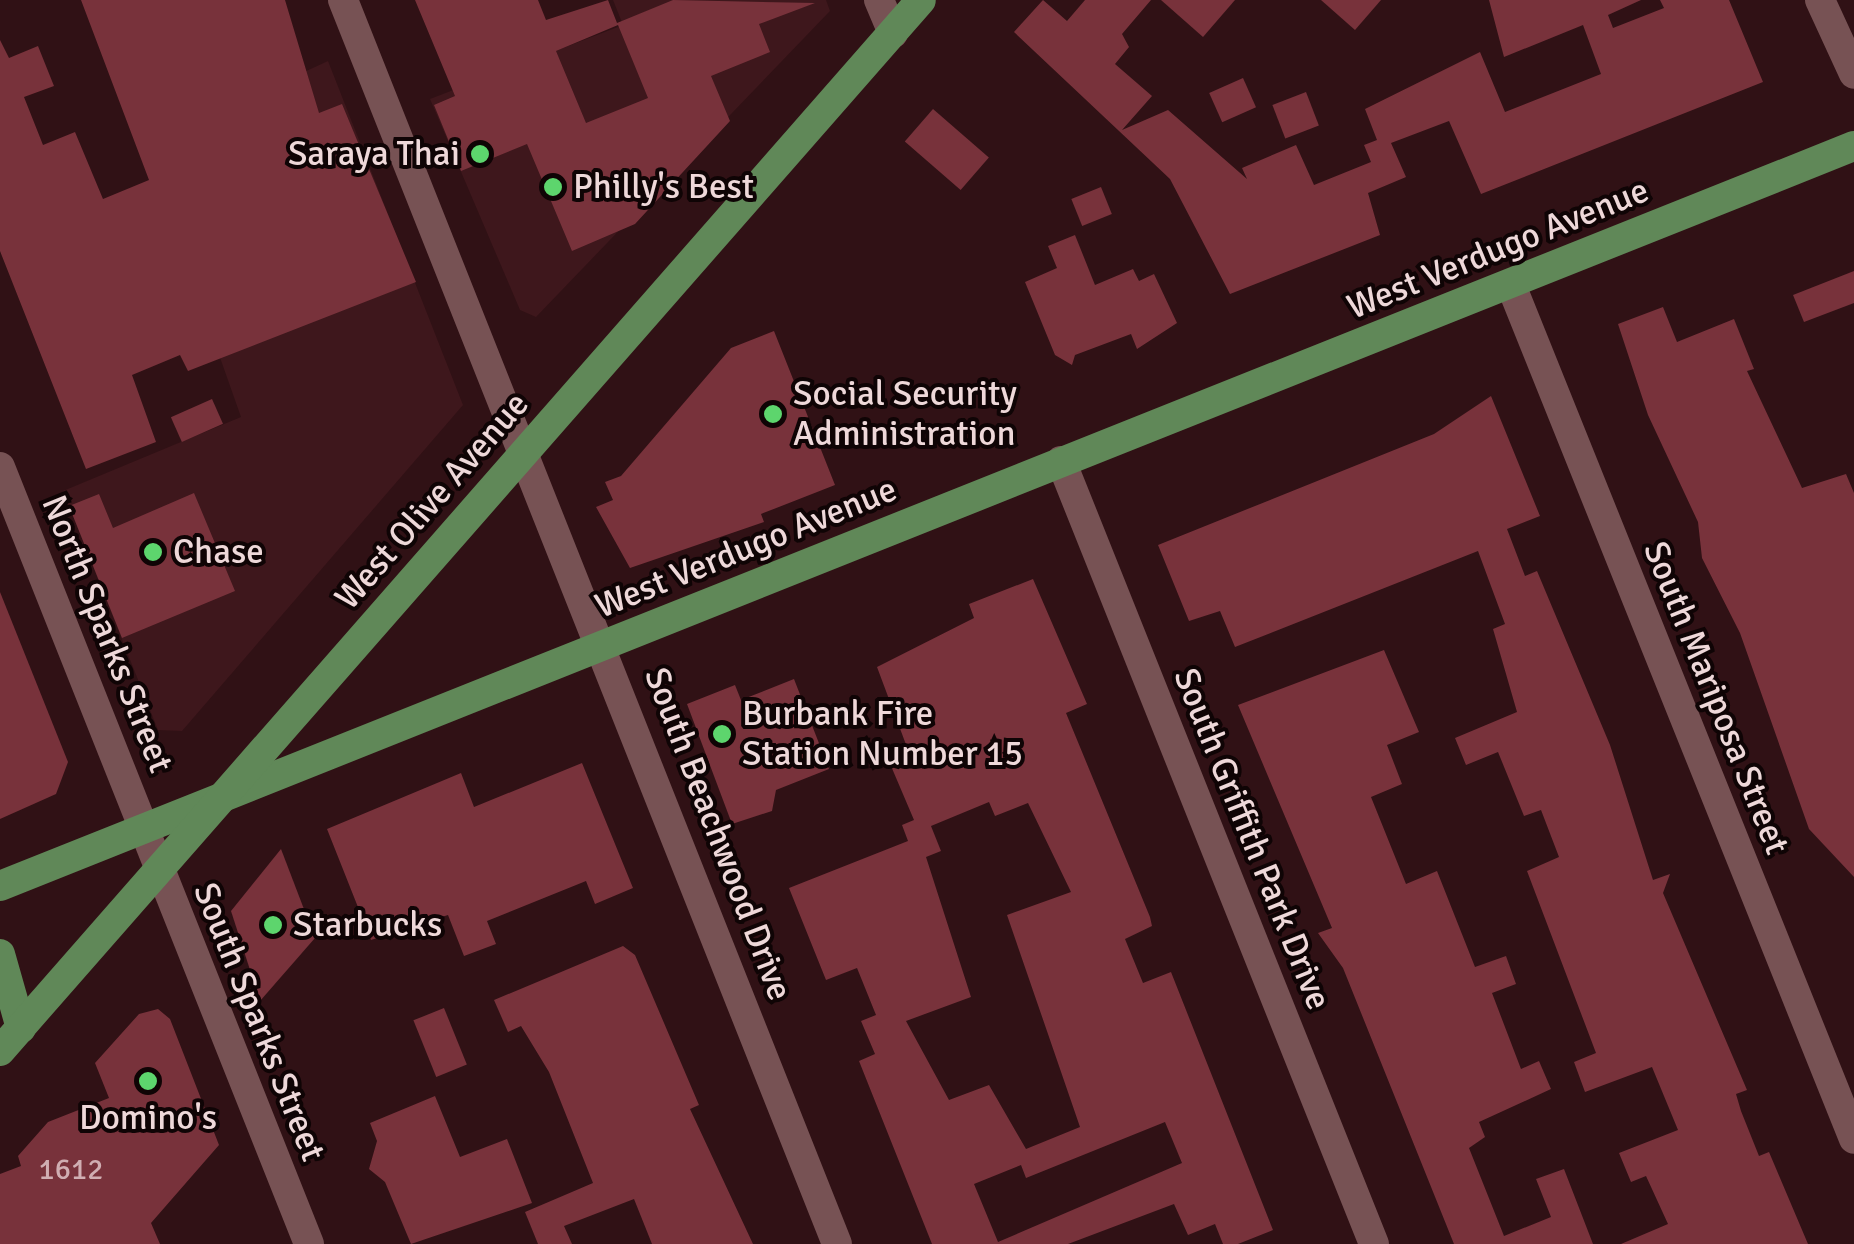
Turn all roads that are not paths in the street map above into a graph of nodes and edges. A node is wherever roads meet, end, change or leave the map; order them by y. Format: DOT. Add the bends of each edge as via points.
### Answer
graph roads {
  1 [pos="343,0"];
  2 [pos="879,0"];
  3 [pos="920,0"];
  4 [pos="1820,0"];
  5 [pos="893,33"];
  6 [pos="1854,74"];
  7 [pos="1854,146"];
  8 [pos="1510,285"];
  9 [pos="526,452"];
  10 [pos="1061,461"];
  11 [pos="0,467"];
  12 [pos="605,645"];
  13 [pos="221,799"];
  14 [pos="143,828"];
  15 [pos="158,873"];
  16 [pos="0,886"];
  17 [pos="0,954"];
  18 [pos="20,1028"];
  19 [pos="0,1051"];
  20 [pos="1854,1139"];
  21 [pos="309,1244"];
  22 [pos="837,1244"];
  23 [pos="1374,1244"];
  1 -- 9 [label="street, South Beachwood Drive"];
  2 -- 5 [label="street"];
  3 -- 5 [label="main road, West Olive Avenue"];
  4 -- 6 [label="street"];
  5 -- 9 [label="main road, West Olive Avenue"];
  7 -- 8 [label="main road, West Verdugo Avenue"];
  8 -- 10 [label="main road, West Verdugo Avenue"];
  8 -- 20 [label="street, South Mariposa Street"];
  9 -- 12 [label="street, South Beachwood Drive"];
  9 -- 13 [label="main road, West Olive Avenue"];
  10 -- 12 [label="main road, West Verdugo Avenue"];
  10 -- 23 [label="street, South Griffith Park Drive"];
  11 -- 14 [label="street, North Sparks Street"];
  12 -- 13 [label="main road, West Verdugo Avenue"];
  12 -- 22 [label="street, South Beachwood Drive"];
  13 -- 14 [label="main road, West Verdugo Avenue"];
  13 -- 15 [label="main road, West Olive Avenue"];
  14 -- 15 [label="street, South Sparks Street"];
  14 -- 16 [label="main road, West Verdugo Avenue"];
  15 -- 18 [label="main road, West Olive Avenue"];
  15 -- 21 [label="street, South Sparks Street"];
  17 -- 18 [label="main road"];
  18 -- 19 [label="main road, West Olive Avenue"];
}
